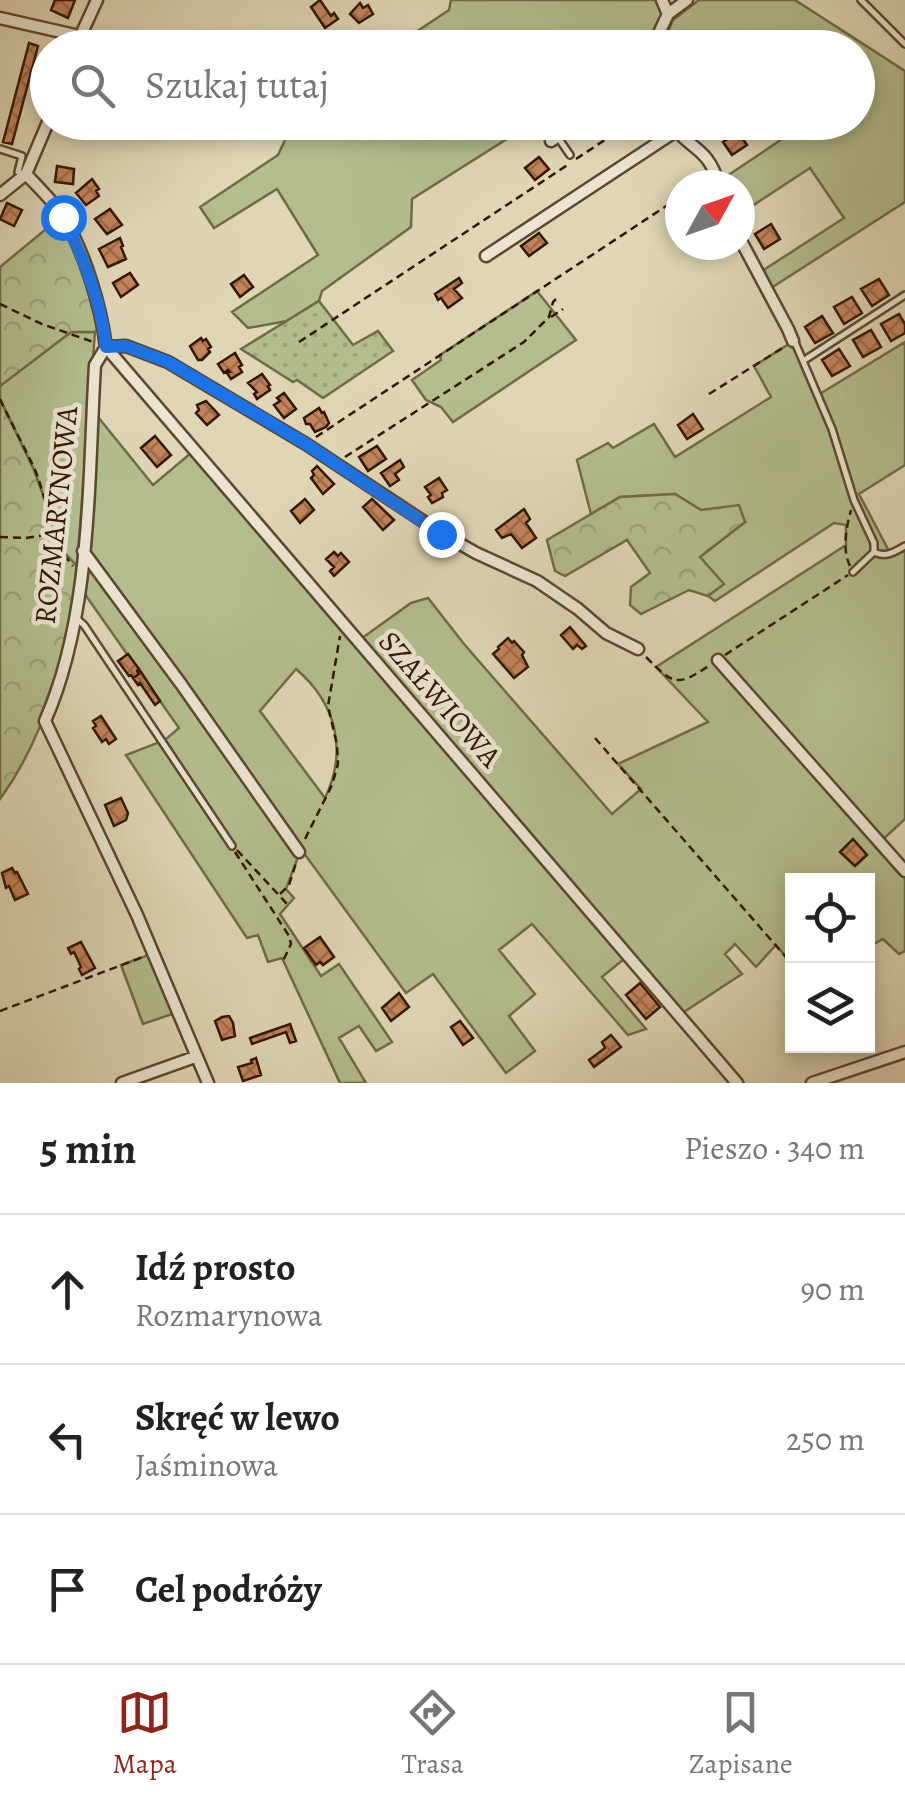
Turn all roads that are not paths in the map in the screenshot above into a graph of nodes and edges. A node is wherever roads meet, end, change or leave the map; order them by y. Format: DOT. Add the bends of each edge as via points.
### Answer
graph roads {
  1 [pos="97,0"];
  2 [pos="662,0"];
  3 [pos="687,0"];
  4 [pos="861,0"];
  5 [pos="668,14"];
  6 [pos="0,18"];
  7 [pos="38,30"];
  8 [pos="83,30"];
  9 [pos="660,30"];
  10 [pos="905,44"];
  11 [pos="40,140"];
  12 [pos="556,140"];
  13 [pos="654,140"];
  14 [pos="688,140"];
  15 [pos="0,148"];
  16 [pos="570,155"];
  17 [pos="713,170"];
  18 [pos="26,174"];
  19 [pos="0,195"];
  20 [pos="486,256"];
  21 [pos="751,260"];
  22 [pos="905,296"];
  23 [pos="788,328"];
  24 [pos="793,342"];
  25 [pos="106,347"];
  26 [pos="803,361"];
  27 [pos="905,546"];
  28 [pos="83,551"];
  29 [pos="874,552"];
  30 [pos="853,572"];
  31 [pos="74,617"];
  32 [pos="638,649"];
  33 [pos="718,660"];
  34 [pos="232,846"];
  35 [pos="299,852"];
  36 [pos="905,871"];
  37 [pos="905,1052"];
  38 [pos="195,1057"];
  39 [pos="122,1083"];
  40 [pos="208,1083"];
  41 [pos="737,1083"];
  42 [pos="812,1083"];
  1 -- 8 [label="street"];
  2 -- 5 [label="street"];
  3 -- 5 [label="street"];
  4 -- 10 [label="lane"];
  5 -- 9 [label="street"];
  6 -- 7 [label="street"];
  11 -- 18 [label="street"];
  12 -- 16 [label="lane"];
  13 -- 20 [label="street"];
  14 -- 17 [label="street"];
  15 -- 18 [label="lane" via="22,156 18,172"];
  18 -- 19 [label="street"];
  18 -- 25 [label="street, ROZMARYNOWA" via="71,233"];
  21 -- 23 [label="street"];
  22 -- 26 [label="lane"];
  23 -- 24 [label="street"];
  23 -- 26 [label="lane"];
  25 -- 28 [label="street, ROZMARYNOWA" via="94,366"];
  25 -- 32 [label="street" via="126,346 168,362 441,534 538,580 606,634"];
  25 -- 41 [label="street, SZAŁWIOWA"];
  26 -- 29 [label="lane"];
  27 -- 29 [label="lane" via="890,554"];
  28 -- 31 [label="street, ROZMARYNOWA"];
  28 -- 35 [label="street"];
  29 -- 30 [label="lane"];
  31 -- 34 [label="lane"];
  31 -- 38 [label="street, ROZMARYNOWA" via="45,721"];
  33 -- 36 [label="street"];
  37 -- 42 [label="street"];
  38 -- 39 [label="street"];
  38 -- 40 [label="street, ROZMARYNOWA"];
}
